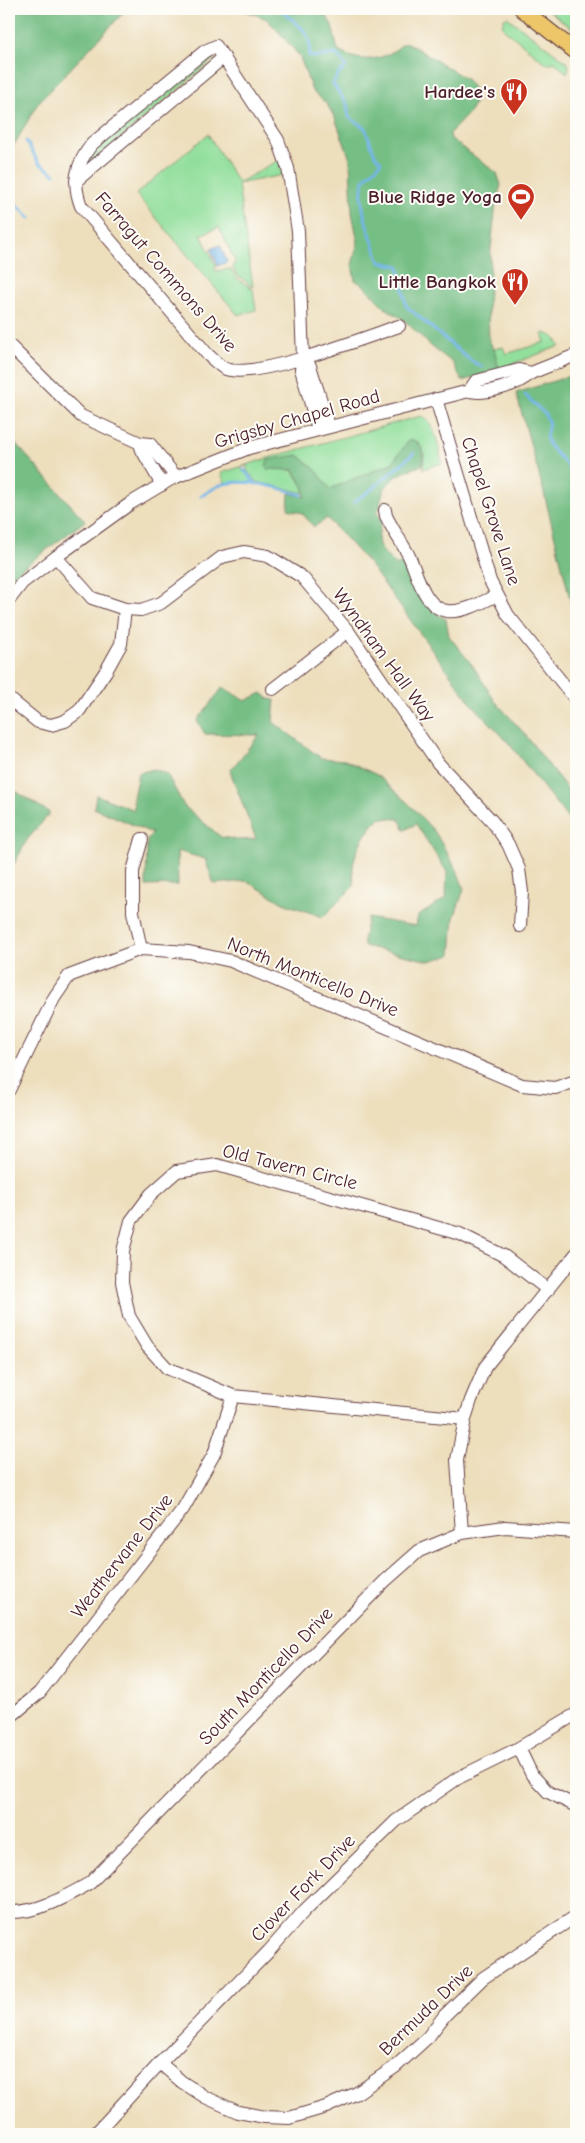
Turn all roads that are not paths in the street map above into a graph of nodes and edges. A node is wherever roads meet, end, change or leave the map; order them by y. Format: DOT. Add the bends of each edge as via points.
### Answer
graph roads {
  1 [pos="522,9"];
  2 [pos="576,52"];
  3 [pos="224,57"];
  4 [pos="76,181"];
  5 [pos="399,326"];
  6 [pos="9,345"];
  7 [pos="576,355"];
  8 [pos="303,358"];
  9 [pos="436,399"];
  10 [pos="324,428"];
  11 [pos="140,442"];
  12 [pos="176,477"];
  13 [pos="162,485"];
  14 [pos="385,510"];
  15 [pos="56,557"];
  16 [pos="22,583"];
  17 [pos="9,587"];
  18 [pos="497,595"];
  19 [pos="9,600"];
  20 [pos="125,609"];
  21 [pos="348,631"];
  22 [pos="273,689"];
  23 [pos="576,700"];
  24 [pos="12,701"];
  25 [pos="142,839"];
  26 [pos="520,926"];
  27 [pos="141,949"];
  28 [pos="576,1081"];
  29 [pos="9,1090"];
  30 [pos="576,1254"];
  31 [pos="548,1290"];
  32 [pos="233,1396"];
  33 [pos="465,1419"];
  34 [pos="576,1532"];
  35 [pos="462,1533"];
  36 [pos="576,1714"];
  37 [pos="9,1718"];
  38 [pos="519,1748"];
  39 [pos="576,1806"];
  40 [pos="9,1912"];
  41 [pos="576,1916"];
  42 [pos="160,2063"];
  43 [pos="95,2134"];
  1 -- 2 [label="main road"];
  3 -- 4 [label="street, Farragut Commons Drive"];
  3 -- 4 [label="street, Farragut Commons Drive" via="216,46 205,51 92,144 78,165"];
  3 -- 8 [label="street, Farragut Commons Drive" via="278,140 288,168 298,231"];
  4 -- 8 [label="street, Farragut Commons Drive" via="82,206 224,369 242,372"];
  5 -- 8 [label="street, Farragut Commons Drive"];
  6 -- 11 [label="street" via="81,416"];
  7 -- 9 [label="street, Grigsby Chapel Road" via="531,373 519,370 476,382 469,390"];
  8 -- 10 [label="street, Farragut Commons Drive" via="310,366"];
  9 -- 10 [label="street, Grigsby Chapel Road"];
  9 -- 18 [label="street, Chapel Grove Lane" via="490,581"];
  10 -- 12 [label="street, Grigsby Chapel Road" via="249,448"];
  11 -- 12 [label="street" via="150,444"];
  11 -- 13 [label="street"];
  12 -- 13 [label="street, Grigsby Chapel Road"];
  13 -- 15 [label="street, Grigsby Chapel Road" via="131,503"];
  14 -- 18 [label="street" via="422,587 438,607 448,611 459,610"];
  15 -- 16 [label="street, Grigsby Chapel Road"];
  15 -- 20 [label="street, Wyndham Hall Way" via="92,598"];
  16 -- 17 [label="street, Grigsby Chapel Road"];
  16 -- 19 [label="street, Grigsby Chapel Road"];
  18 -- 23 [label="street, Chapel Grove Lane" via="508,615"];
  20 -- 21 [label="street, Wyndham Hall Way" via="141,610 161,603 222,557 244,552 268,556 302,577"];
  20 -- 24 [label="street" via="121,644 79,711 65,722 51,725 38,722"];
  21 -- 22 [label="street"];
  21 -- 26 [label="street, Wyndham Hall Way" via="438,763 508,844 519,869 522,892"];
  25 -- 27 [label="street" via="133,871 133,912"];
  27 -- 28 [label="street, North Monticello Drive" via="188,952 231,960 522,1085 555,1088"];
  27 -- 29 [label="street, North Monticello Drive" via="69,976 54,998"];
  30 -- 31 [label="street"];
  31 -- 32 [label="street, Old Tavern Circle" via="504,1256 460,1234 217,1164 177,1171 152,1194 131,1221 123,1251 122,1282 129,1316 147,1346 167,1368"];
  31 -- 33 [label="street" via="485,1367"];
  32 -- 33 [label="street, Old Tavern Circle"];
  32 -- 37 [label="street, Weathervane Drive" via="214,1454 183,1509 39,1693"];
  33 -- 35 [label="street" via="457,1460"];
  34 -- 35 [label="street, South Monticello Drive" via="505,1527"];
  35 -- 40 [label="street, South Monticello Drive" via="419,1550 385,1581 90,1883 64,1898 23,1912"];
  36 -- 38 [label="street, Clover Fork Drive"];
  38 -- 39 [label="street" via="532,1774 548,1792"];
  38 -- 42 [label="street, Clover Fork Drive" via="458,1778 396,1821 336,1878"];
  41 -- 42 [label="street, Bermuda Drive" via="483,1978 395,2067 357,2093 326,2107 289,2118 238,2112 205,2098"];
  42 -- 43 [label="street, Clover Fork Drive"];
}
